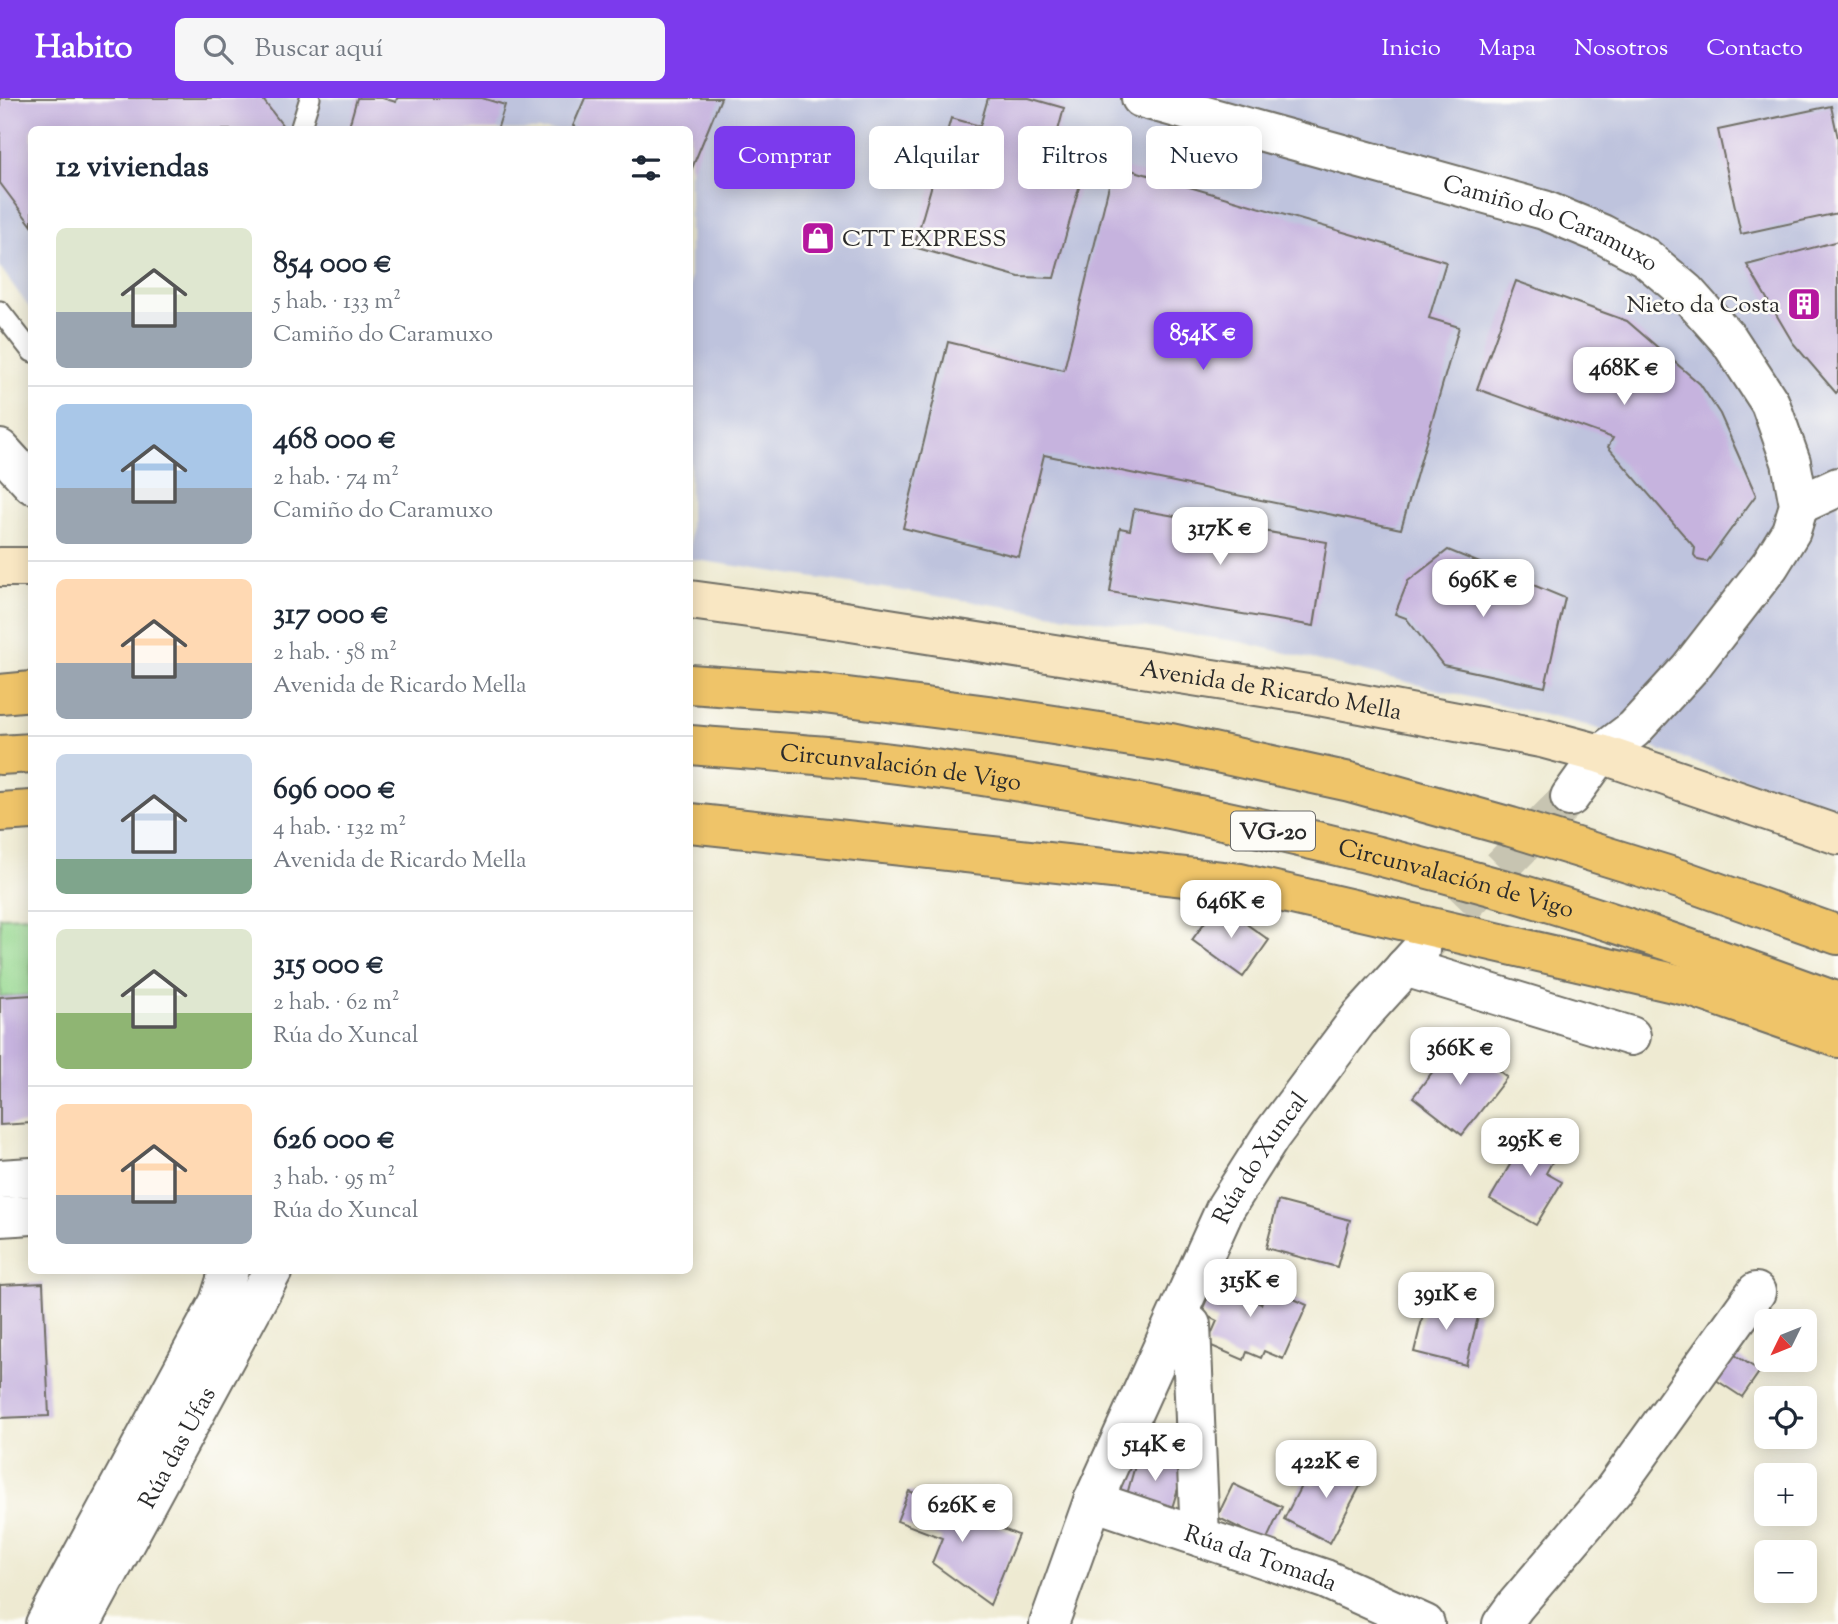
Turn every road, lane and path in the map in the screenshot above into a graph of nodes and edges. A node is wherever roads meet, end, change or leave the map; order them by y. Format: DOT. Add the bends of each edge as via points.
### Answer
graph roads {
  1 [pos="310,98"];
  2 [pos="1141,98"];
  3 [pos="301,126"];
  4 [pos="0,311"];
  5 [pos="28,347"];
  6 [pos="0,449"];
  7 [pos="28,480"];
  8 [pos="1838,487"];
  9 [pos="1799,505"];
  10 [pos="0,567"];
  11 [pos="28,567"];
  12 [pos="693,600"];
  13 [pos="693,684"];
  14 [pos="28,691"];
  15 [pos="0,694"];
  16 [pos="693,745"];
  17 [pos="28,753"];
  18 [pos="1601,754"];
  19 [pos="0,755"];
  20 [pos="1570,797"];
  21 [pos="28,810"];
  22 [pos="0,812"];
  23 [pos="693,823"];
  24 [pos="1838,835"];
  25 [pos="1838,935"];
  26 [pos="1838,1002"];
  27 [pos="1631,1036"];
  28 [pos="1838,1038"];
  29 [pos="28,1177"];
  30 [pos="0,1179"];
  31 [pos="28,1215"];
  32 [pos="0,1217"];
  33 [pos="228,1274"];
  34 [pos="271,1274"];
  35 [pos="1756,1293"];
  36 [pos="1191,1325"];
  37 [pos="1093,1501"];
  38 [pos="1200,1537"];
  39 [pos="45,1624"];
  40 [pos="81,1624"];
  41 [pos="1049,1624"];
  42 [pos="1425,1624"];
  43 [pos="1502,1624"];
  1 -- 3 [label="lane"];
  2 -- 9 [label="street, Camiño do Caramuxo" via="1544,210 1645,257 1686,292 1729,340 1770,402 1791,462"];
  4 -- 5 [label="lane"];
  6 -- 7 [label="street"];
  8 -- 9 [label="street"];
  9 -- 18 [label="street" via="1791,531 1770,565 1690,668 1633,729"];
  10 -- 11 [label="main road"];
  12 -- 18 [label="main road, Avenida de Ricardo Mella" via="1314,695 1541,738"];
  13 -- 25 [label="highway, VG-20" via="816,693 988,715 1171,743 1350,782 1683,880"];
  14 -- 15 [label="highway"];
  16 -- 26 [label="highway, Circunvalación de Vigo / VG-20" via="917,766 1076,791 1335,845 1611,922"];
  17 -- 19 [label="highway"];
  18 -- 20 [label="street"];
  18 -- 24 [label="main road, Avenida de Ricardo Mella"];
  21 -- 22 [label="highway"];
  23 -- 28 [label="highway" via="1240,883 1691,987"];
  27 -- 37 [label="street, Rúa do Xuncal" via="1412,959 1360,1017 1279,1125 1226,1207"];
  29 -- 30 [label="street"];
  31 -- 32 [label="street"];
  33 -- 39 [label="street, Rúa das Ufas" via="219,1302"];
  34 -- 40 [label="street, Rúa das Ufas"];
  35 -- 43 [label="street" via="1613,1491"];
  36 -- 38 [label="street"];
  37 -- 38 [label="street, Rúa da Tomada"];
  37 -- 41 [label="street, Rúa do Xuncal"];
  38 -- 42 [label="street, Rúa da Tomada" via="1325,1580"];
}
